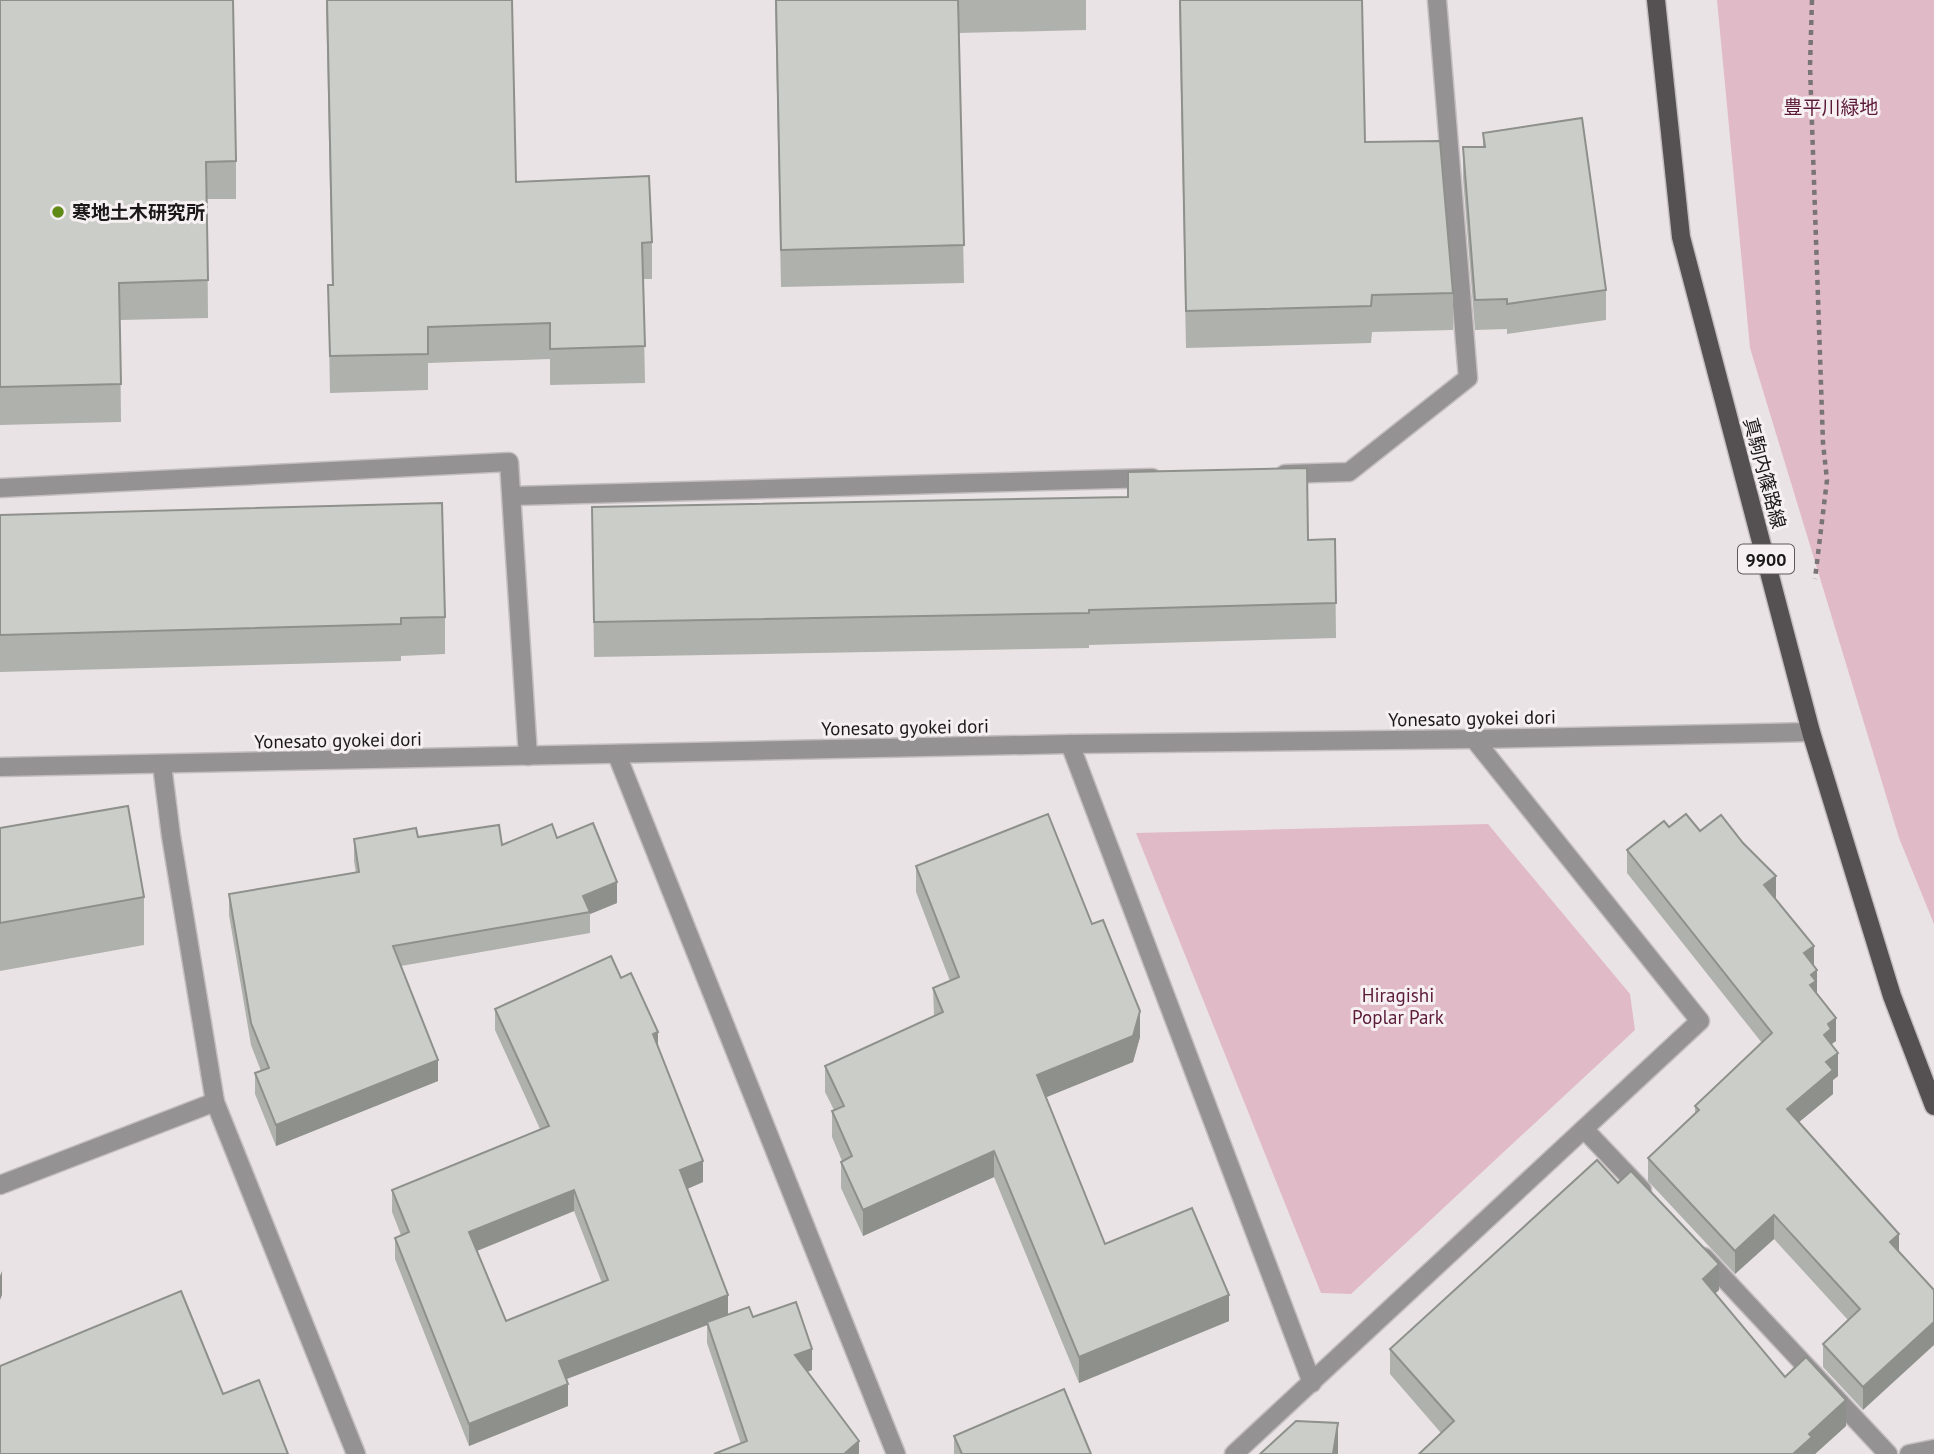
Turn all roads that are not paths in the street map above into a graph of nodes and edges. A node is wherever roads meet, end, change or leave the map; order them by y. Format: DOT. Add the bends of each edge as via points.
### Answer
graph roads {
  1 [pos="1437,0"];
  2 [pos="1656,0"];
  3 [pos="1265,474"];
  4 [pos="1167,477"];
  5 [pos="0,488"];
  6 [pos="512,496"];
  7 [pos="1811,732"];
  8 [pos="1474,739"];
  9 [pos="1070,744"];
  10 [pos="617,755"];
  11 [pos="528,756"];
  12 [pos="162,765"];
  13 [pos="0,767"];
  14 [pos="215,1102"];
  15 [pos="1934,1106"];
  16 [pos="1584,1129"];
  17 [pos="0,1185"];
  18 [pos="1650,1199"];
  19 [pos="1688,1240"];
  20 [pos="1312,1383"];
  21 [pos="1934,1448"];
  22 [pos="356,1454"];
  23 [pos="896,1454"];
  24 [pos="1234,1454"];
  25 [pos="1888,1454"];
  26 [pos="1909,1454"];
  1 -- 3 [label="street" via="1468,378 1349,472"];
  2 -- 7 [label="main road, 真駒内篠路線 / 9900" via="1681,237"];
  4 -- 6 [label="street"];
  5 -- 6 [label="street" via="509,462"];
  6 -- 11 [label="street"];
  7 -- 8 [label="street, Yonesato gyokei dori"];
  7 -- 15 [label="main road, 真駒内篠路線 / 9900" via="1892,996"];
  8 -- 9 [label="street, Yonesato gyokei dori"];
  8 -- 16 [label="street" via="1700,1021"];
  9 -- 10 [label="street, Yonesato gyokei dori"];
  9 -- 20 [label="street"];
  10 -- 11 [label="street, Yonesato gyokei dori"];
  10 -- 23 [label="street"];
  11 -- 12 [label="street, Yonesato gyokei dori"];
  12 -- 13 [label="street, Yonesato gyokei dori"];
  12 -- 14 [label="street"];
  14 -- 17 [label="street"];
  14 -- 22 [label="street"];
  16 -- 18 [label="street"];
  16 -- 20 [label="street"];
  19 -- 25 [label="street"];
  20 -- 24 [label="street"];
  21 -- 26 [label="street"];
}
